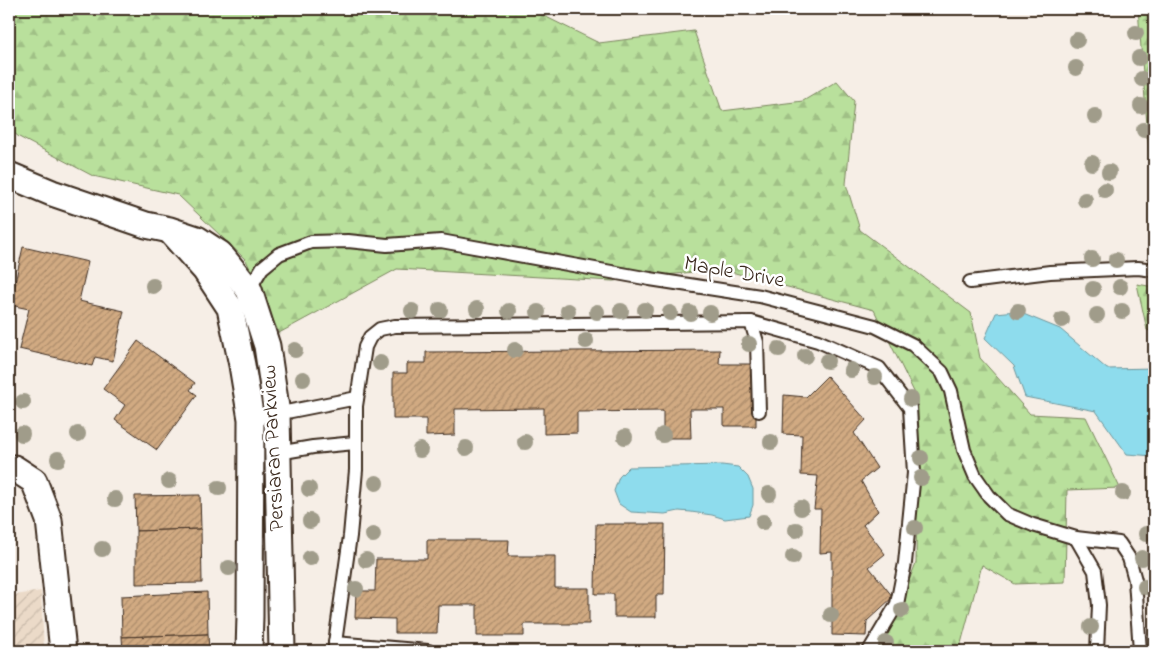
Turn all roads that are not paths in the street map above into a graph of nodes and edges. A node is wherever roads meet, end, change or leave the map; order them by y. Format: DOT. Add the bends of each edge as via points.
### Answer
graph roads {
  1 [pos="9,175"];
  2 [pos="170,230"];
  3 [pos="1154,270"];
  4 [pos="970,282"];
  5 [pos="249,290"];
  6 [pos="230,308"];
  7 [pos="751,322"];
  8 [pos="357,398"];
  9 [pos="759,411"];
  10 [pos="277,414"];
  11 [pos="251,419"];
  12 [pos="355,443"];
  13 [pos="278,453"];
  14 [pos="9,468"];
  15 [pos="1076,538"];
  16 [pos="335,647"];
  17 [pos="63,651"];
  18 [pos="249,651"];
  19 [pos="282,651"];
  20 [pos="428,651"];
  21 [pos="869,651"];
  22 [pos="1097,651"];
  23 [pos="1140,651"];
  1 -- 2 [label="street" via="52,194"];
  2 -- 5 [label="street" via="198,239 220,254"];
  2 -- 6 [label="street" via="205,270"];
  3 -- 4 [label="lane" via="1050,272"];
  5 -- 6 [label="lane"];
  5 -- 10 [label="street, Persiaran Parkview" via="267,346"];
  5 -- 15 [label="lane, Maple Drive" via="262,268 279,254 311,242 387,245 441,241 760,296 875,326 913,345 942,372 951,391 964,450 975,476 989,496 1007,514"];
  6 -- 11 [label="street, Persiaran Parkview"];
  7 -- 8 [label="lane" via="395,326 380,329 370,337 365,347"];
  7 -- 9 [label="lane" via="757,342"];
  7 -- 21 [label="lane" via="818,341 879,368 910,408 914,472 905,563 897,604"];
  8 -- 10 [label="lane"];
  8 -- 12 [label="lane"];
  10 -- 11 [label="lane"];
  10 -- 13 [label="street, Persiaran Parkview"];
  11 -- 18 [label="street, Persiaran Parkview"];
  12 -- 13 [label="lane"];
  12 -- 16 [label="lane" via="357,455 351,527"];
  13 -- 19 [label="street, Persiaran Parkview"];
  14 -- 17 [label="street" via="34,481 49,520"];
  15 -- 22 [label="lane" via="1095,571 1099,605"];
  15 -- 23 [label="lane, Maple Drive" via="1119,543 1129,558 1135,580"];
  16 -- 20 [label="lane"];
}
